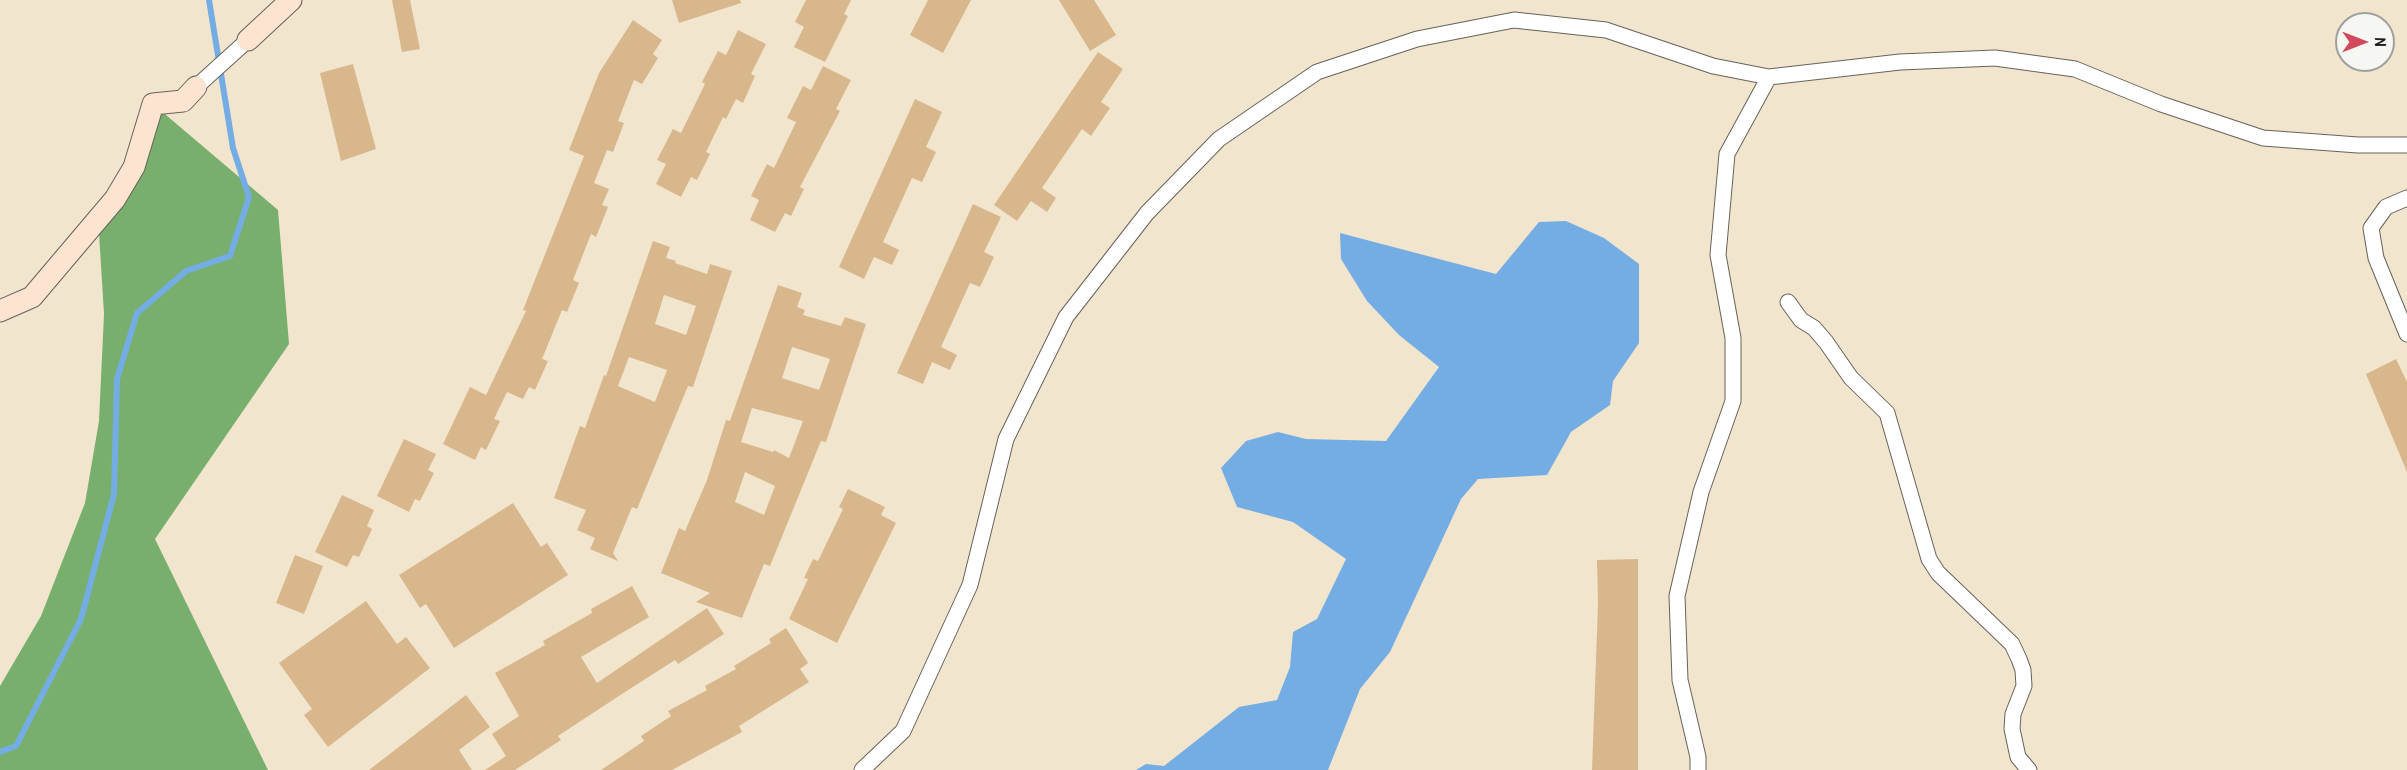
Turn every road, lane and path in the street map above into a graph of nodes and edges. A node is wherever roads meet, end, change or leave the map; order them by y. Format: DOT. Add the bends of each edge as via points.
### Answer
graph roads {
  1 [pos="291,0"];
  2 [pos="248,40"];
  3 [pos="1769,77"];
  4 [pos="196,87"];
  5 [pos="2407,145"];
  6 [pos="2407,198"];
  7 [pos="1788,302"];
  8 [pos="0,311"];
  9 [pos="2407,334"];
  10 [pos="862,770"];
  11 [pos="1698,770"];
  12 [pos="2029,770"];
  1 -- 2 [label="street"];
  2 -- 4 [label="street"];
  3 -- 5 [label="street" via="1900,62 1995,58 2075,69 2161,104 2264,138"];
  3 -- 10 [label="street" via="1713,66 1606,30 1514,20 1417,39 1317,72 1219,139 1147,213 1066,317 1006,439 970,585 903,731"];
  3 -- 11 [label="street" via="1727,154 1718,255 1733,338 1733,401 1701,492 1677,596 1680,680"];
  4 -- 8 [label="street" via="183,101 153,104 134,167 115,199 32,297"];
  6 -- 9 [label="street" via="2386,207 2371,228 2376,258"];
  7 -- 12 [label="street" via="1826,342 1851,378 1887,413 1929,559 1938,573 2012,644 2023,670 2024,686 2013,714 2012,729 2018,757"];
}
